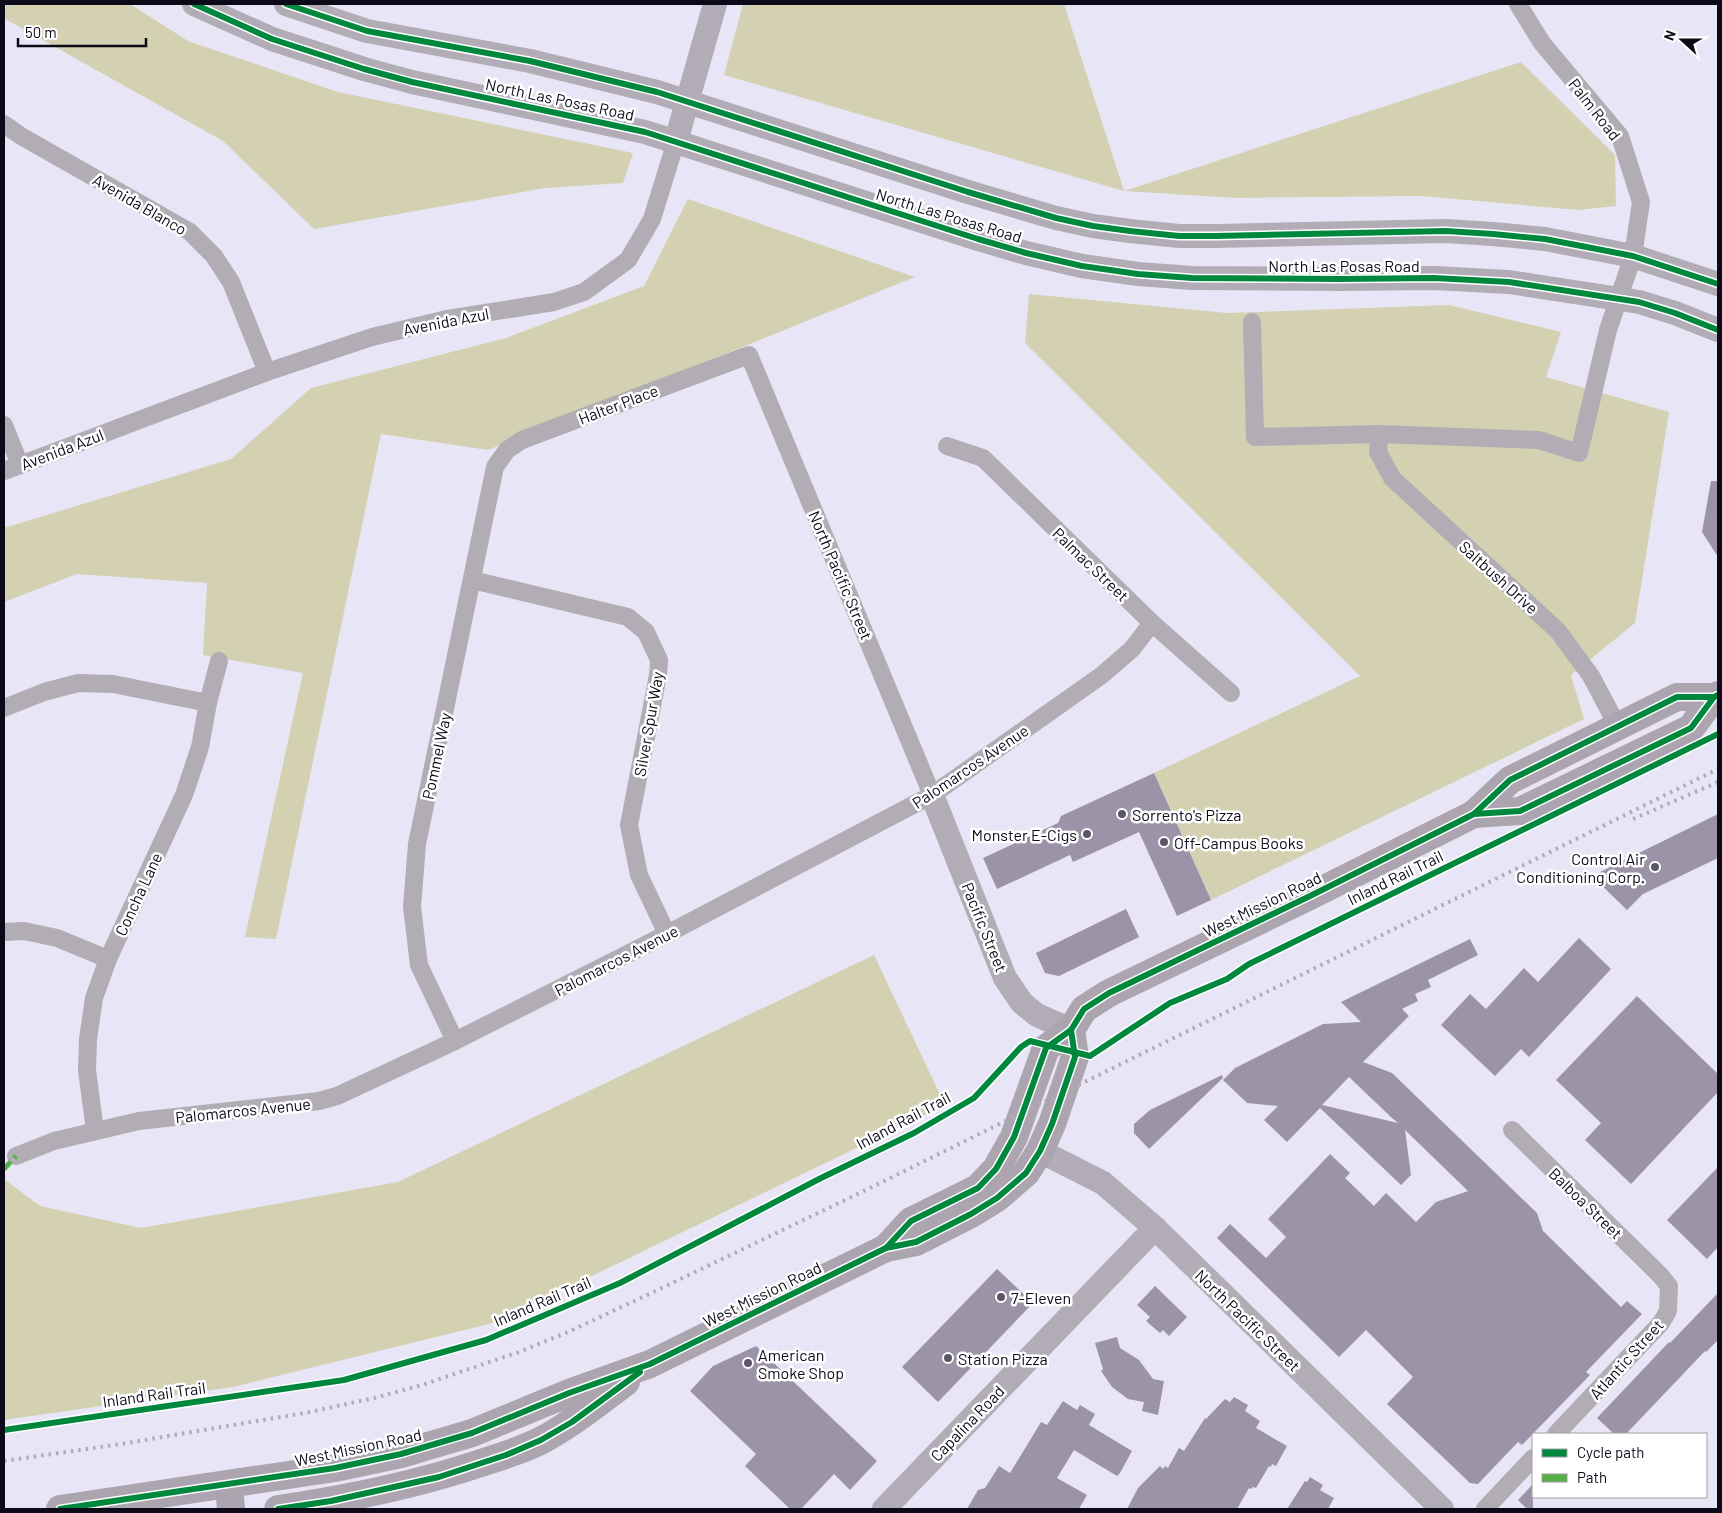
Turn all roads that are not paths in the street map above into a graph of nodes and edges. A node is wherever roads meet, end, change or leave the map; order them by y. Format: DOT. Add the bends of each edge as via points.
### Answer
graph roads {
  1 [pos="194,4"];
  2 [pos="286,4"];
  3 [pos="715,4"];
  4 [pos="1518,4"];
  5 [pos="688,101"];
  6 [pos="4,124"];
  7 [pos="676,141"];
  8 [pos="1633,256"];
  9 [pos="1718,284"];
  10 [pos="1619,300"];
  11 [pos="1252,322"];
  12 [pos="1718,330"];
  13 [pos="749,355"];
  14 [pos="267,372"];
  15 [pos="4,425"];
  16 [pos="1379,434"];
  17 [pos="947,446"];
  18 [pos="495,467"];
  19 [pos="12,468"];
  20 [pos="472,580"];
  21 [pos="1152,623"];
  22 [pos="219,661"];
  23 [pos="1231,693"];
  24 [pos="1716,696"];
  25 [pos="208,703"];
  26 [pos="4,708"];
  27 [pos="1618,727"];
  28 [pos="932,795"];
  29 [pos="1538,803"];
  30 [pos="1474,814"];
  31 [pos="4,932"];
  32 [pos="667,934"];
  33 [pos="108,959"];
  34 [pos="1071,1030"];
  35 [pos="455,1041"];
  36 [pos="1512,1130"];
  37 [pos="95,1132"];
  38 [pos="1040,1151"];
  39 [pos="16,1156"];
  40 [pos="1155,1228"];
  41 [pos="886,1248"];
  42 [pos="1660,1275"];
  43 [pos="650,1364"];
  44 [pos="1557,1433"];
  45 [pos="1532,1459"];
  46 [pos="230,1497"];
  47 [pos="60,1509"];
  48 [pos="278,1509"];
  49 [pos="884,1509"];
  50 [pos="1442,1509"];
  51 [pos="1484,1509"];
  1 -- 7 [label="main road, North Las Posas Road" via="272,39 364,69 615,124"];
  2 -- 5 [label="main road, North Las Posas Road" via="367,31 530,61"];
  3 -- 5 [label="main road, Avenida Azul"];
  4 -- 8 [label="street, Palm Road" via="1542,43 1620,136 1641,202"];
  5 -- 7 [label="main road, Avenida Azul"];
  5 -- 8 [label="main road, North Las Posas Road" via="968,192 1093,226 1179,236 1446,231 1544,240"];
  6 -- 14 [label="street, Avenida Blanco" via="190,232 214,256 231,282"];
  7 -- 10 [label="main road, North Las Posas Road" via="978,239 1082,266 1192,278 1471,279"];
  7 -- 14 [label="street, Avenida Azul" via="652,219 628,260 584,292 554,302 447,318 372,337"];
  8 -- 9 [label="main road, North Las Posas Road"];
  8 -- 10 [label="street, Palm Road"];
  10 -- 12 [label="main road, North Las Posas Road" via="1639,302"];
  10 -- 16 [label="street" via="1608,330 1579,452 1539,440"];
  11 -- 16 [label="street" via="1255,437"];
  13 -- 18 [label="street, Halter Place" via="522,440 507,450"];
  13 -- 28 [label="street, North Pacific Street"];
  14 -- 19 [label="street, Avenida Azul"];
  15 -- 19 [label="street"];
  16 -- 27 [label="street, Saltbush Drive" via="1378,452 1392,478 1558,631 1591,676"];
  17 -- 21 [label="street, Palmac Street" via="983,458"];
  18 -- 20 [label="street, Pommel Way"];
  20 -- 32 [label="street, Silver Spur Way" via="628,617 646,632 658,660 658,675 629,825 639,875"];
  20 -- 35 [label="street, Pommel Way" via="417,844 412,907 419,965"];
  21 -- 23 [label="street, Palmac Street"];
  21 -- 28 [label="street, Palomarcos Avenue" via="1132,649 1102,675"];
  22 -- 25 [label="street, Concha Lane"];
  24 -- 27 [label="main road, West Mission Road" via="1677,698"];
  24 -- 29 [label="main road, West Mission Road" via="1691,728"];
  25 -- 26 [label="street" via="112,684 78,683"];
  25 -- 33 [label="street, Concha Lane" via="200,747 184,795"];
  27 -- 29 [label="main road" via="1624,737 1623,742 1555,778"];
  27 -- 30 [label="main road, West Mission Road" via="1510,780"];
  28 -- 32 [label="street, Palomarcos Avenue"];
  28 -- 34 [label="main road, Pacific Street" via="1005,978 1022,1003 1037,1016"];
  29 -- 30 [label="main road, West Mission Road" via="1520,811"];
  30 -- 34 [label="main road, West Mission Road" via="1109,993 1084,1009"];
  31 -- 33 [label="street" via="24,931 57,938"];
  32 -- 35 [label="street, Palomarcos Avenue"];
  33 -- 37 [label="street, Concha Lane" via="94,998 88,1040 87,1070"];
  34 -- 38 [label="main road, West Mission Road" via="1075,1057"];
  34 -- 41 [label="main road, West Mission Road" via="1046,1048 1014,1137 996,1169 978,1188 910,1221"];
  35 -- 37 [label="street, Palomarcos Avenue" via="319,1101 139,1121"];
  36 -- 42 [label="street, Balboa Street"];
  37 -- 39 [label="street, Palomarcos Avenue" via="54,1141"];
  38 -- 40 [label="main road, North Pacific Street" via="1103,1183"];
  38 -- 41 [label="main road, West Mission Road" via="1026,1173 972,1214 916,1242"];
  40 -- 49 [label="main road, Capalina Road"];
  40 -- 50 [label="main road, North Pacific Street"];
  41 -- 43 [label="main road, West Mission Road"];
  42 -- 44 [label="street, Atlantic Street" via="1669,1286 1668,1311 1661,1324"];
  43 -- 46 [label="main road, West Mission Road" via="472,1433"];
  43 -- 48 [label="main road, West Mission Road" via="572,1422 506,1455 439,1477"];
  45 -- 51 [label="street"];
  46 -- 47 [label="main road, West Mission Road"];
}
